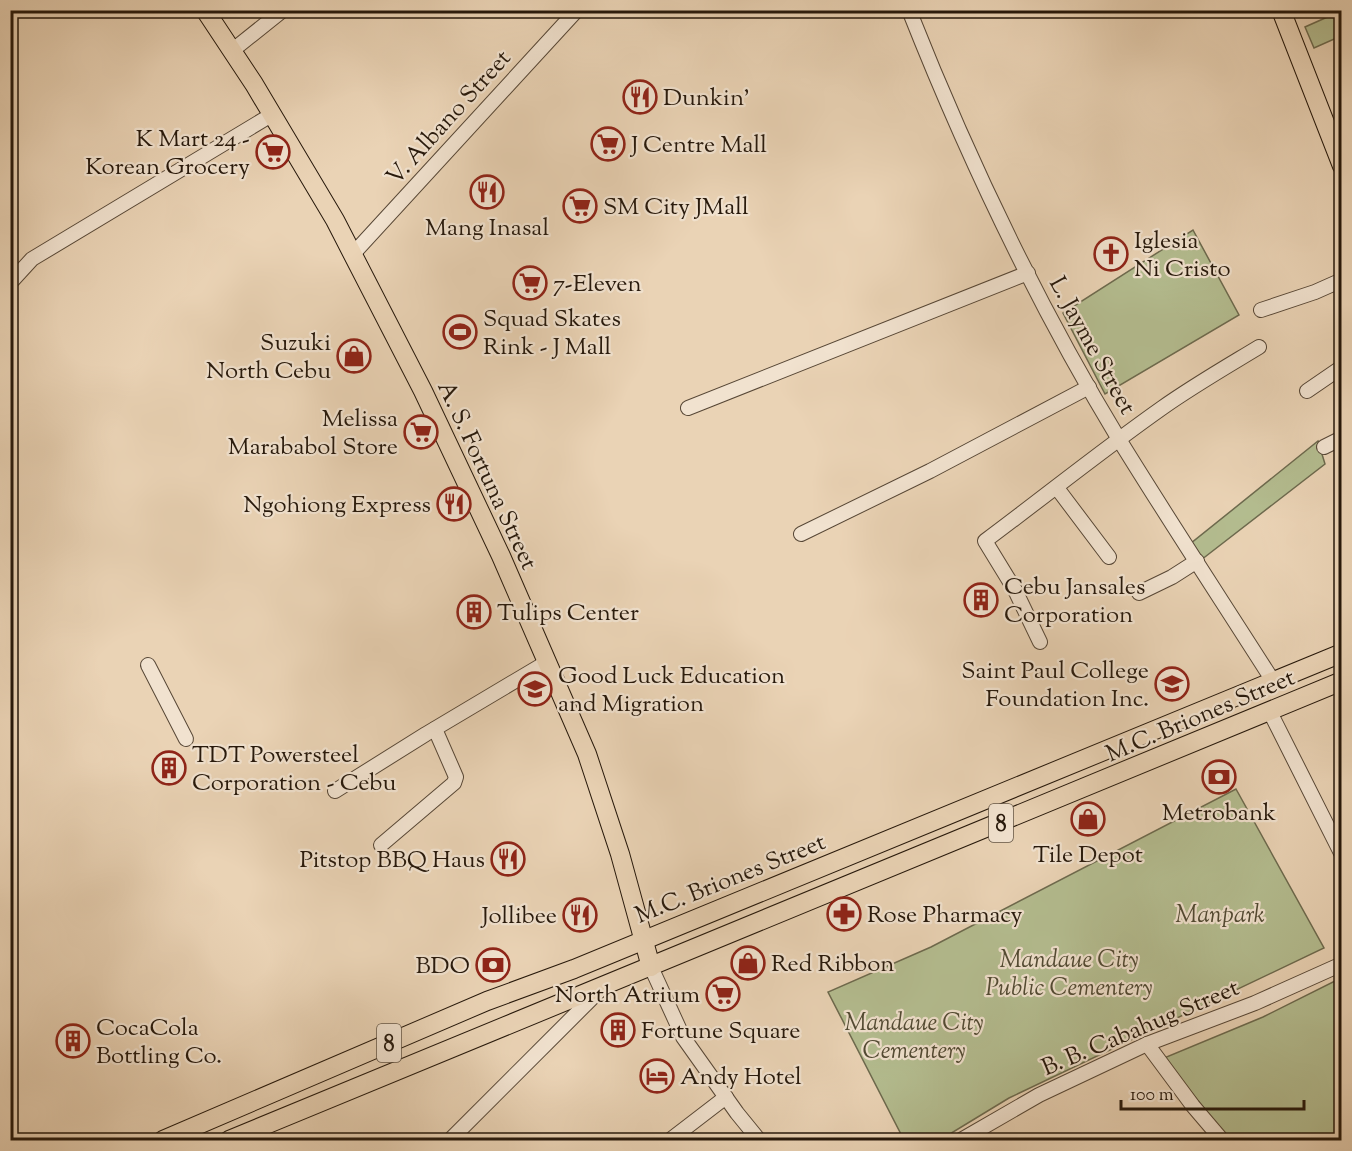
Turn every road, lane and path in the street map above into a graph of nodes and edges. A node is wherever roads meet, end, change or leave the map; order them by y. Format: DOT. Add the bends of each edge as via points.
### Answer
graph roads {
  1 [pos="205,10"];
  2 [pos="283,10"];
  3 [pos="577,10"];
  4 [pos="909,10"];
  5 [pos="1281,10"];
  6 [pos="233,50"];
  7 [pos="273,114"];
  8 [pos="1341,166"];
  9 [pos="353,254"];
  10 [pos="1028,273"];
  11 [pos="1341,280"];
  12 [pos="10,283"];
  13 [pos="1261,310"];
  14 [pos="1259,346"];
  15 [pos="1341,367"];
  16 [pos="1089,387"];
  17 [pos="1307,391"];
  18 [pos="688,408"];
  19 [pos="1341,438"];
  20 [pos="1120,440"];
  21 [pos="1324,447"];
  22 [pos="1057,488"];
  23 [pos="801,534"];
  24 [pos="1109,557"];
  25 [pos="1197,561"];
  26 [pos="1139,593"];
  27 [pos="1040,642"];
  28 [pos="1341,653"];
  29 [pos="1341,658"];
  30 [pos="547,662"];
  31 [pos="1317,664"];
  32 [pos="148,665"];
  33 [pos="1341,680"];
  34 [pos="1273,681"];
  35 [pos="1270,712"];
  36 [pos="435,729"];
  37 [pos="186,739"];
  38 [pos="335,790"];
  39 [pos="381,845"];
  40 [pos="1341,855"];
  41 [pos="644,940"];
  42 [pos="1341,964"];
  43 [pos="651,967"];
  44 [pos="606,984"];
  45 [pos="1147,1044"];
  46 [pos="726,1097"];
  47 [pos="163,1140"];
  48 [pos="230,1140"];
  49 [pos="450,1140"];
  50 [pos="670,1140"];
  51 [pos="759,1140"];
  52 [pos="961,1140"];
  53 [pos="1222,1140"];
  1 -- 6 [label="main road, A. S. Fortuna Street"];
  2 -- 6 [label="street"];
  3 -- 9 [label="street, V. Albano Street"];
  4 -- 10 [label="street, L. Jayme Street" via="970,156"];
  5 -- 8 [label="main road"];
  6 -- 7 [label="main road, A. S. Fortuna Street"];
  7 -- 9 [label="main road, A. S. Fortuna Street"];
  7 -- 12 [label="street" via="32,259"];
  9 -- 30 [label="main road, A. S. Fortuna Street" via="428,401"];
  10 -- 16 [label="street, L. Jayme Street"];
  10 -- 18 [label="street"];
  11 -- 13 [label="street"];
  14 -- 20 [label="street"];
  15 -- 17 [label="street"];
  16 -- 20 [label="street, L. Jayme Street"];
  16 -- 23 [label="street"];
  19 -- 21 [label="street"];
  20 -- 22 [label="street"];
  20 -- 25 [label="street, L. Jayme Street"];
  22 -- 24 [label="street"];
  22 -- 27 [label="street" via="985,541"];
  25 -- 26 [label="street"];
  25 -- 34 [label="street, L. Jayme Street"];
  28 -- 31 [label="main road, M.C. Briones Street / 8"];
  29 -- 31 [label="main road, M.C. Briones Street / 8"];
  30 -- 36 [label="street"];
  30 -- 41 [label="main road, A. S. Fortuna Street" via="587,754"];
  31 -- 34 [label="main road, M.C. Briones Street / 8"];
  32 -- 37 [label="street"];
  33 -- 35 [label="main road, M.C. Briones Street / 8"];
  34 -- 41 [label="main road, M.C. Briones Street / 8"];
  35 -- 40 [label="street"];
  35 -- 43 [label="main road, M.C. Briones Street / 8"];
  36 -- 38 [label="street"];
  36 -- 39 [label="street" via="456,777 454,783"];
  41 -- 43 [label="main road, A. S. Fortuna Street"];
  41 -- 47 [label="main road, M.C. Briones Street / 8" via="487,1001"];
  42 -- 45 [label="street, B. B. Cabahug Street" via="1255,1003"];
  43 -- 44 [label="main road, M.C. Briones Street / 8"];
  43 -- 46 [label="street, A. S. Fortuna Street" via="683,1037"];
  44 -- 48 [label="main road, M.C. Briones Street / 8"];
  44 -- 49 [label="street"];
  45 -- 52 [label="street, B. B. Cabahug Street" via="1039,1095"];
  45 -- 53 [label="street"];
  46 -- 50 [label="street"];
  46 -- 51 [label="street, A. S. Fortuna Street"];
}
